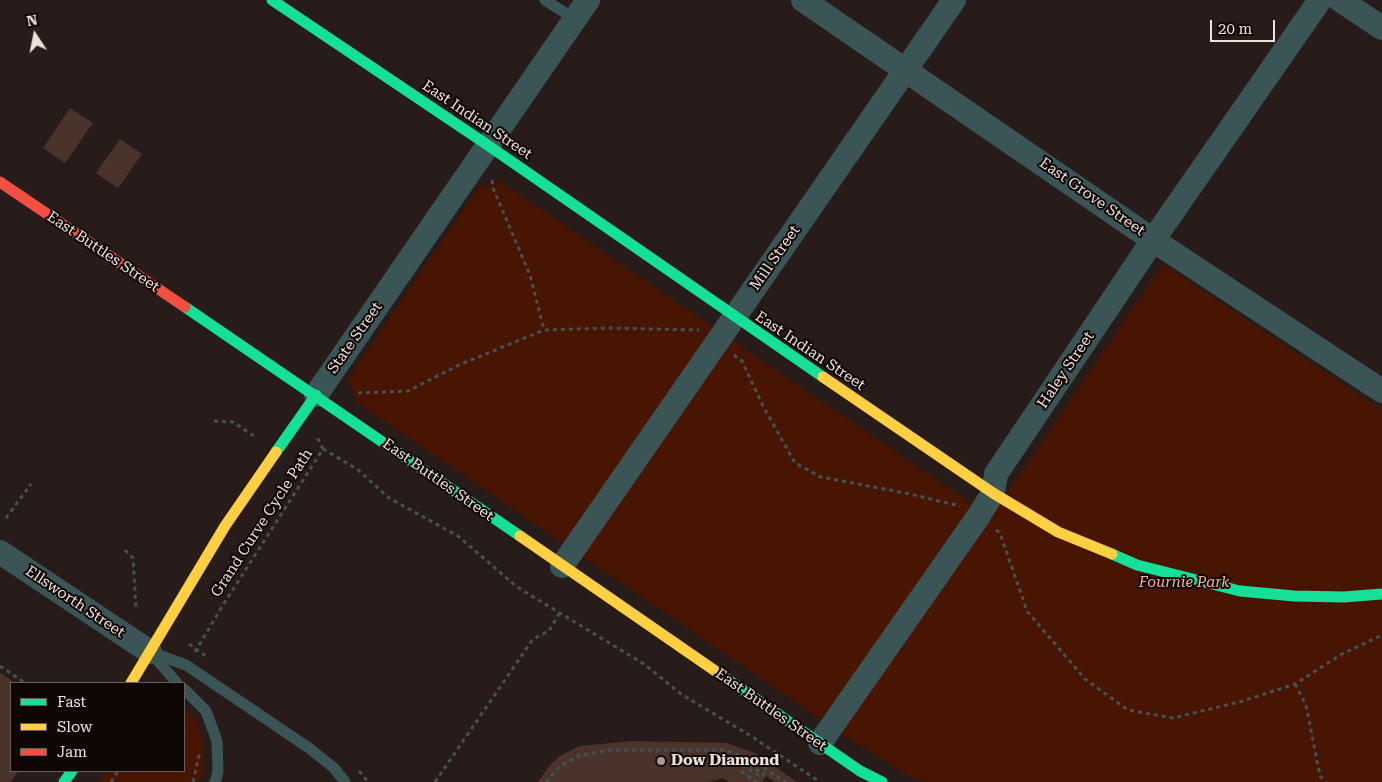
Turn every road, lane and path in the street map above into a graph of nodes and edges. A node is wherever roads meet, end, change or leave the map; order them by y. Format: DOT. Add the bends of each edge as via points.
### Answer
graph roads {
  1 [pos="272,0"];
  2 [pos="545,0"];
  3 [pos="803,0"];
  4 [pos="954,0"];
  5 [pos="1320,0"];
  6 [pos="1340,0"];
  7 [pos="582,9"];
  8 [pos="1382,28"];
  9 [pos="906,71"];
  10 [pos="489,146"];
  11 [pos="0,182"];
  12 [pos="1153,240"];
  13 [pos="734,317"];
  14 [pos="544,330"];
  15 [pos="717,342"];
  16 [pos="1382,391"];
  17 [pos="316,395"];
  18 [pos="336,409"];
  19 [pos="214,421"];
  20 [pos="254,436"];
  21 [pos="323,449"];
  22 [pos="32,484"];
  23 [pos="993,493"];
  24 [pos="978,517"];
  25 [pos="6,518"];
  26 [pos="125,550"];
  27 [pos="0,552"];
  28 [pos="562,566"];
  29 [pos="1382,594"];
  30 [pos="136,608"];
  31 [pos="559,614"];
  32 [pos="1382,635"];
  33 [pos="150,652"];
  34 [pos="186,665"];
  35 [pos="0,666"];
  36 [pos="24,682"];
  37 [pos="133,682"];
  38 [pos="176,682"];
  39 [pos="1295,684"];
  40 [pos="185,690"];
  41 [pos="820,743"];
  42 [pos="200,747"];
  43 [pos="750,760"];
  44 [pos="866,777"];
  45 [pos="193,782"];
  46 [pos="215,782"];
  47 [pos="345,782"];
  48 [pos="435,782"];
  49 [pos="546,782"];
  50 [pos="756,782"];
  51 [pos="785,782"];
  52 [pos="820,782"];
  53 [pos="882,782"];
  54 [pos="1326,782"];
  1 -- 10 [label="main road, East Indian Street"];
  2 -- 7 [label="lane"];
  3 -- 9 [label="street, East Grove Street"];
  4 -- 9 [label="street, Mill Street"];
  5 -- 12 [label="street, Haley Street"];
  6 -- 8 [label="street"];
  7 -- 10 [label="street, State Street"];
  9 -- 12 [label="street, East Grove Street"];
  9 -- 13 [label="street, Mill Street"];
  10 -- 13 [label="main road, East Indian Street"];
  10 -- 14 [label="path" via="493,188 530,276"];
  10 -- 17 [label="street, State Street"];
  11 -- 17 [label="main road, East Buttles Street"];
  12 -- 16 [label="street, East Grove Street"];
  12 -- 23 [label="street, Haley Street" via="996,474"];
  13 -- 15 [label="street, Mill Street"];
  13 -- 23 [label="main road, East Indian Street"];
  14 -- 15 [label="path, Grand Curve Cycle Path" via="699,330"];
  14 -- 18 [label="path, Grand Curve Cycle Path" via="459,365 408,391 348,394"];
  15 -- 24 [label="path, Grand Curve Cycle Path" via="742,360 762,406 794,463 821,477 957,505"];
  15 -- 28 [label="street, Mill Street"];
  17 -- 18 [label="main road, East Buttles Street"];
  17 -- 33 [label="main road, State Street" via="225,526"];
  18 -- 21 [label="path, Grand Curve Cycle Path" via="317,438"];
  18 -- 28 [label="main road, East Buttles Street"];
  19 -- 20 [label="path" via="232,422"];
  21 -- 31 [label="path" via="358,469 389,498 458,536 516,587"];
  21 -- 34 [label="path, Grand Curve Cycle Path"];
  22 -- 25 [label="path"];
  23 -- 24 [label="street, Haley Street"];
  23 -- 29 [label="main road, East Indian Street" via="1058,532 1098,550 1183,578 1240,591 1294,596"];
  24 -- 39 [label="path, Grand Curve Cycle Path" via="1000,533 1027,611 1085,679 1128,710 1173,718"];
  24 -- 41 [label="street, Haley Street"];
  26 -- 30 [label="path" via="133,558"];
  27 -- 33 [label="street, Ellsworth Street"];
  28 -- 41 [label="main road, East Buttles Street"];
  31 -- 48 [label="path" via="549,631 534,639"];
  31 -- 52 [label="path" via="644,664 681,694"];
  32 -- 39 [label="path, Grand Curve Cycle Path" via="1342,654"];
  33 -- 34 [label="lane"];
  33 -- 37 [label="main road, State Street"];
  33 -- 38 [label="lane"];
  34 -- 47 [label="lane" via="309,748 334,768"];
  35 -- 36 [label="path"];
  39 -- 54 [label="path" via="1306,705 1320,776"];
  40 -- 46 [label="lane" via="206,711 217,741 218,772"];
  41 -- 44 [label="main road, East Buttles Street"];
  42 -- 45 [label="path"];
  43 -- 49 [label="path" via="725,750 609,750 578,756 560,766"];
  43 -- 50 [label="path" via="747,764 764,774 761,778 744,766 741,771"];
  43 -- 51 [label="path"];
  44 -- 53 [label="main road, East Buttles Street"];
}
